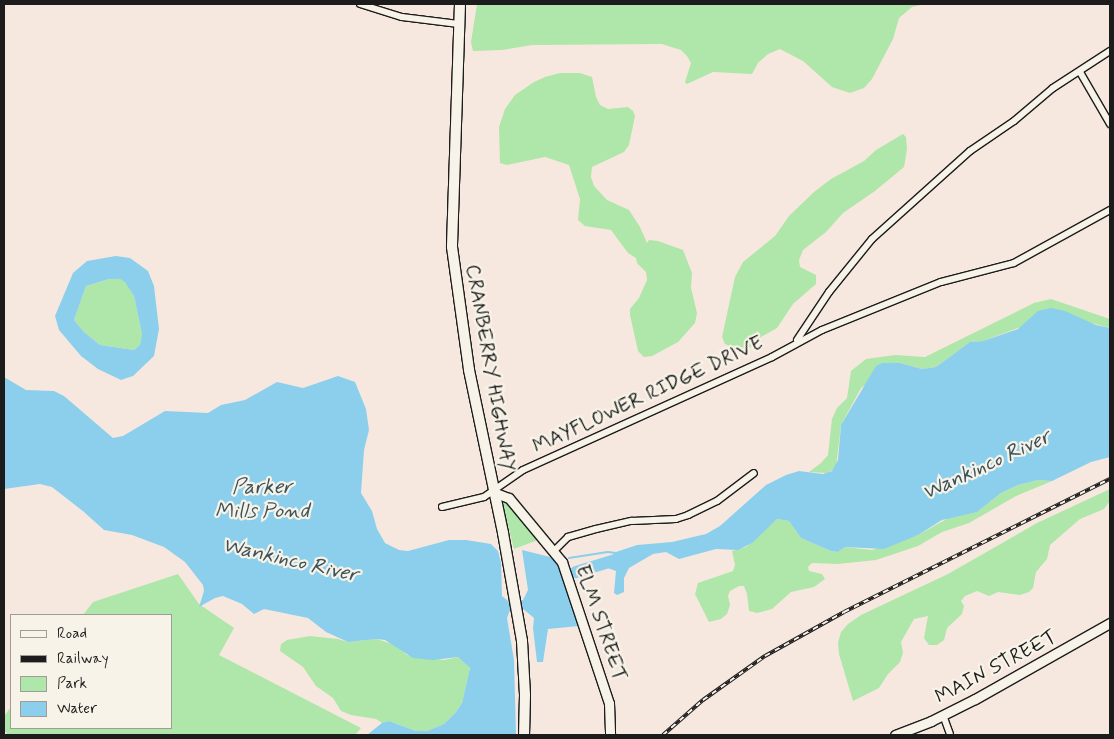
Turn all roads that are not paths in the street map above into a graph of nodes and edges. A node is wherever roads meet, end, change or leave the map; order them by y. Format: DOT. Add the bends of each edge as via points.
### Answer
graph roads {
  1 [pos="360,4"];
  2 [pos="460,4"];
  3 [pos="459,24"];
  4 [pos="1110,51"];
  5 [pos="1080,72"];
  6 [pos="1110,124"];
  7 [pos="1110,210"];
  8 [pos="792,345"];
  9 [pos="754,474"];
  10 [pos="493,492"];
  11 [pos="442,507"];
  12 [pos="554,551"];
  13 [pos="1110,623"];
  14 [pos="943,715"];
  15 [pos="950,734"];
  16 [pos="524,735"];
  17 [pos="610,735"];
  18 [pos="895,735"];
  1 -- 3 [label="street" via="402,17"];
  2 -- 3 [label="main road, CRANBERRY HIGHWAY"];
  3 -- 10 [label="main road, CRANBERRY HIGHWAY" via="452,247 468,362"];
  4 -- 5 [label="street, MAYFLOWER RIDGE DRIVE"];
  5 -- 6 [label="street"];
  5 -- 8 [label="street, MAYFLOWER RIDGE DRIVE" via="1053,88 1014,121 970,151 872,239"];
  7 -- 8 [label="street, MAYFLOWER RIDGE DRIVE" via="1014,262 929,286"];
  8 -- 10 [label="street, MAYFLOWER RIDGE DRIVE" via="523,470"];
  9 -- 12 [label="street" via="716,502 688,515 596,529 568,537"];
  10 -- 11 [label="street, MAYFLOWER RIDGE DRIVE"];
  10 -- 12 [label="main road, ELM STREET" via="509,498"];
  10 -- 16 [label="main road, CRANBERRY HIGHWAY" via="517,612 525,688"];
  12 -- 17 [label="main road, ELM STREET" via="568,575 601,672 610,703"];
  13 -- 14 [label="main road, MAIN STREET"];
  14 -- 15 [label="street"];
  14 -- 18 [label="main road, MAIN STREET"];
}
